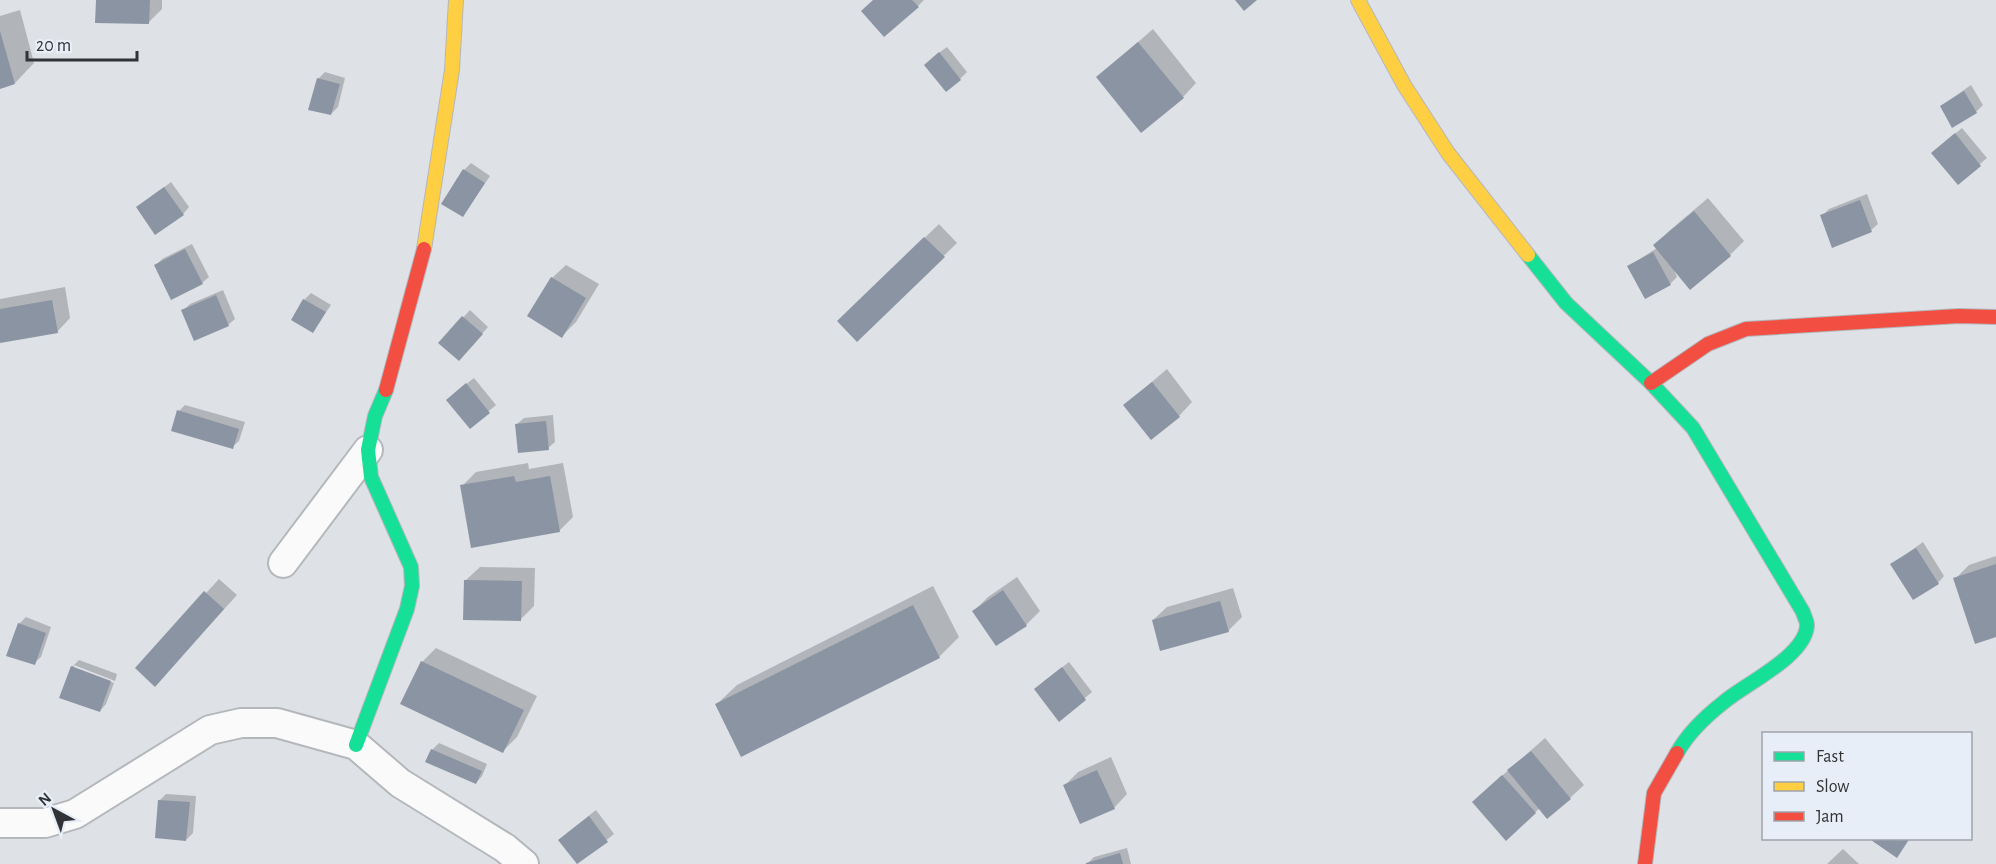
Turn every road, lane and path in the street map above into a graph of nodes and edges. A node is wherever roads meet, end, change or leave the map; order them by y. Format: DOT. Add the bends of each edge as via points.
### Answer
graph roads {
  1 [pos="456,0"];
  2 [pos="1358,0"];
  3 [pos="1996,317"];
  4 [pos="1651,383"];
  5 [pos="368,450"];
  6 [pos="283,563"];
  7 [pos="356,745"];
  8 [pos="0,823"];
  9 [pos="524,864"];
  10 [pos="1645,864"];
  1 -- 5 [label="street" via="452,70 422,263"];
  2 -- 4 [label="street" via="1404,85 1448,153 1566,303"];
  3 -- 4 [label="street" via="1746,328 1708,344"];
  4 -- 10 [label="street" via="1693,428 1795,595 1807,625 1802,640 1790,655 1723,702 1685,739 1654,794"];
  5 -- 6 [label="street"];
  5 -- 7 [label="street" via="371,477 411,567 412,586"];
  7 -- 8 [label="street" via="277,723 242,723 201,735 75,814 45,822"];
  7 -- 9 [label="street" via="400,783 505,848"];
}
